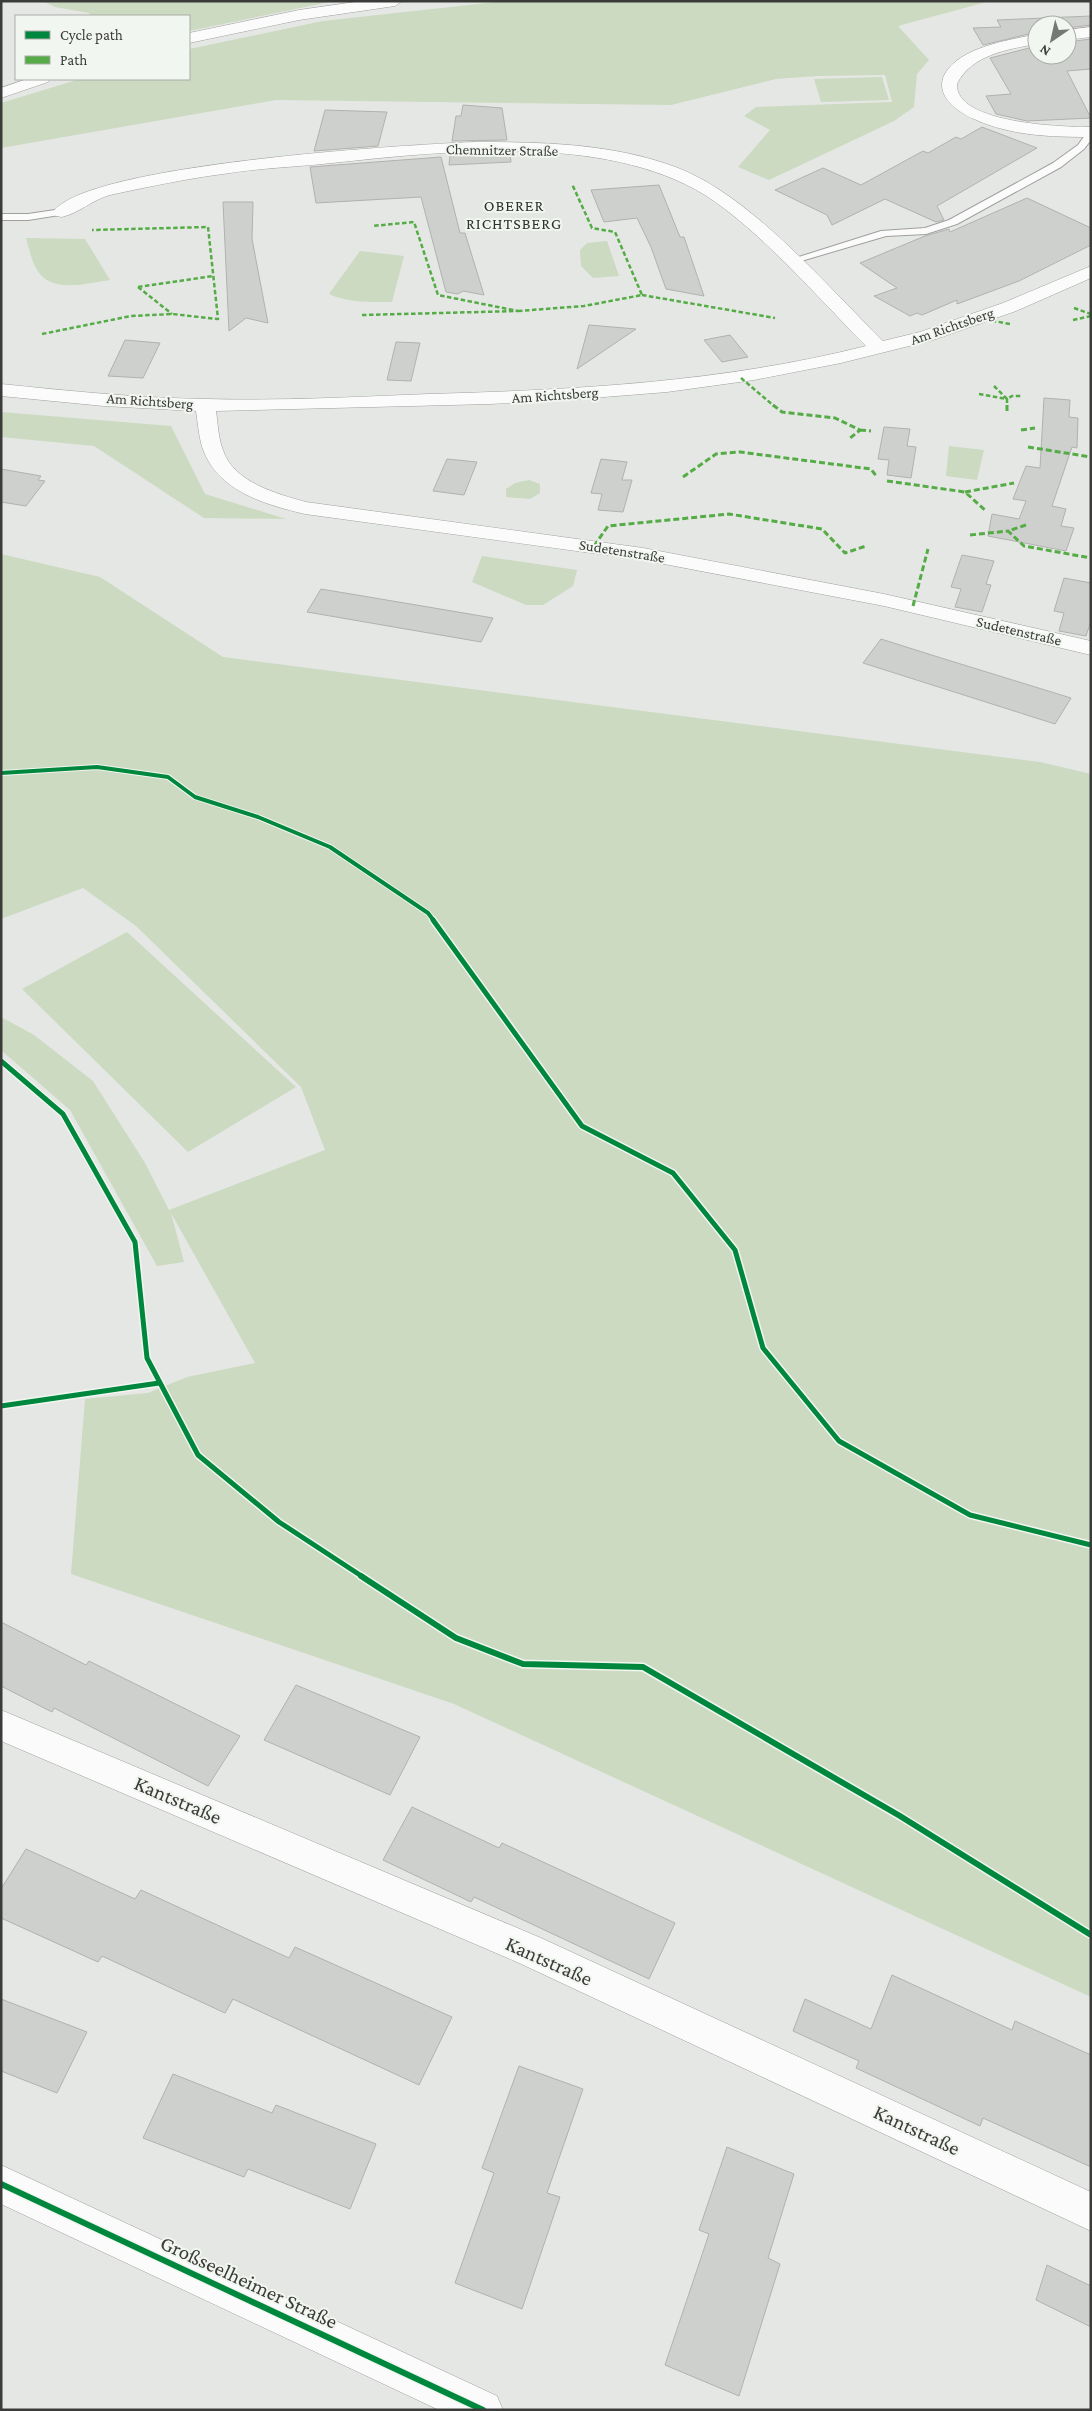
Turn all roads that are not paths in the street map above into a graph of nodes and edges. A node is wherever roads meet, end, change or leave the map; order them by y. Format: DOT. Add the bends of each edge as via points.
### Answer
graph roads {
  1 [pos="395,1"];
  2 [pos="1091,32"];
  3 [pos="1077,33"];
  4 [pos="190,38"];
  5 [pos="1027,41"];
  6 [pos="39,80"];
  7 [pos="1,93"];
  8 [pos="1091,133"];
  9 [pos="62,212"];
  10 [pos="1,216"];
  11 [pos="791,261"];
  12 [pos="1091,271"];
  13 [pos="880,349"];
  14 [pos="1,390"];
  15 [pos="205,405"];
  16 [pos="1091,648"];
  17 [pos="1,1725"];
  18 [pos="1,2184"];
  19 [pos="1091,2212"];
  20 [pos="483,2410"];
  1 -- 4 [label="street" via="307,14"];
  2 -- 3 [label="street"];
  5 -- 8 [label="street" via="1001,47 962,64 950,82 948,90 951,95 964,107 1015,127"];
  6 -- 7 [label="street"];
  8 -- 11 [label="lane" via="1081,147 1057,165 953,222 926,231 885,232"];
  9 -- 10 [label="lane" via="28,217"];
  9 -- 11 [label="street, Chemnitzer Straße" via="102,192 207,170 392,150 506,147 576,151 640,162 682,177 710,192"];
  11 -- 13 [label="street, Chemnitzer Straße"];
  12 -- 13 [label="street, Am Richtsberg" via="1004,308"];
  13 -- 15 [label="street, Am Richtsberg" via="742,378 667,386 521,398"];
  14 -- 15 [label="street, Am Richtsberg"];
  15 -- 16 [label="street, Sudetenstraße" via="214,452 230,474 261,494 305,508 652,556 884,600"];
  17 -- 19 [label="street, Kantstraße" via="529,1950"];
  18 -- 20 [label="street, Großseelheimer Straße"];
}
